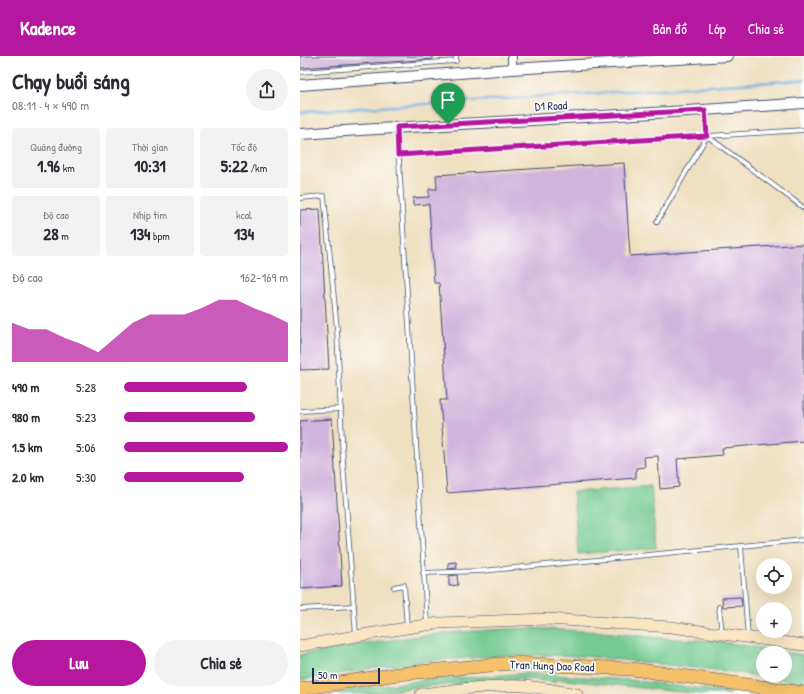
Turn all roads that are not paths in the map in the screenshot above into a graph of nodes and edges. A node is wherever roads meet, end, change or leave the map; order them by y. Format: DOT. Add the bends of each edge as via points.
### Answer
graph roads {
  1 [pos="456,56"];
  2 [pos="512,56"];
  3 [pos="726,56"];
  4 [pos="660,58"];
  5 [pos="512,69"];
  6 [pos="300,72"];
  7 [pos="300,85"];
  8 [pos="804,103"];
  9 [pos="705,110"];
  10 [pos="397,127"];
  11 [pos="804,130"];
  12 [pos="300,134"];
  13 [pos="707,136"];
  14 [pos="398,155"];
  15 [pos="300,198"];
  16 [pos="804,208"];
  17 [pos="657,222"];
  18 [pos="341,409"];
  19 [pos="300,411"];
  20 [pos="804,540"];
  21 [pos="741,546"];
  22 [pos="424,573"];
  23 [pos="394,587"];
  24 [pos="354,606"];
  25 [pos="719,607"];
  26 [pos="300,609"];
  27 [pos="427,625"];
  28 [pos="407,628"];
  29 [pos="722,634"];
  30 [pos="356,636"];
  31 [pos="748,637"];
  32 [pos="804,645"];
  33 [pos="300,646"];
  34 [pos="300,689"];
  35 [pos="755,690"];
  36 [pos="804,693"];
  37 [pos="421,694"];
  38 [pos="576,694"];
  1 -- 6 [label="lane" via="456,61"];
  2 -- 5 [label="street"];
  3 -- 4 [label="street"];
  4 -- 5 [label="street"];
  5 -- 7 [label="street"];
  8 -- 9 [label="street, D1 Road"];
  9 -- 10 [label="street, D1 Road"];
  9 -- 13 [label="lane"];
  10 -- 12 [label="street, D1 Road"];
  10 -- 14 [label="lane"];
  11 -- 13 [label="lane"];
  13 -- 14 [label="lane"];
  13 -- 16 [label="lane"];
  13 -- 17 [label="lane"];
  14 -- 22 [label="lane"];
  15 -- 18 [label="lane" via="324,196 337,329"];
  18 -- 19 [label="lane"];
  18 -- 24 [label="lane"];
  20 -- 21 [label="lane"];
  21 -- 22 [label="lane" via="481,571"];
  21 -- 31 [label="lane"];
  22 -- 27 [label="lane"];
  23 -- 28 [label="lane" via="404,585"];
  24 -- 26 [label="lane"];
  24 -- 30 [label="lane"];
  25 -- 29 [label="lane"];
  27 -- 28 [label="main road"];
  27 -- 29 [label="main road" via="548,619 671,627"];
  28 -- 30 [label="main road"];
  29 -- 31 [label="main road"];
  30 -- 33 [label="main road"];
  31 -- 32 [label="main road"];
  34 -- 35 [label="highway, Tran Hung Dao Road" via="398,674 512,663 632,669"];
  35 -- 36 [label="highway, Tran Hung Dao Road"];
  37 -- 38 [label="main road, Tran Hung Dao Road" via="505,686 523,686"];
}
